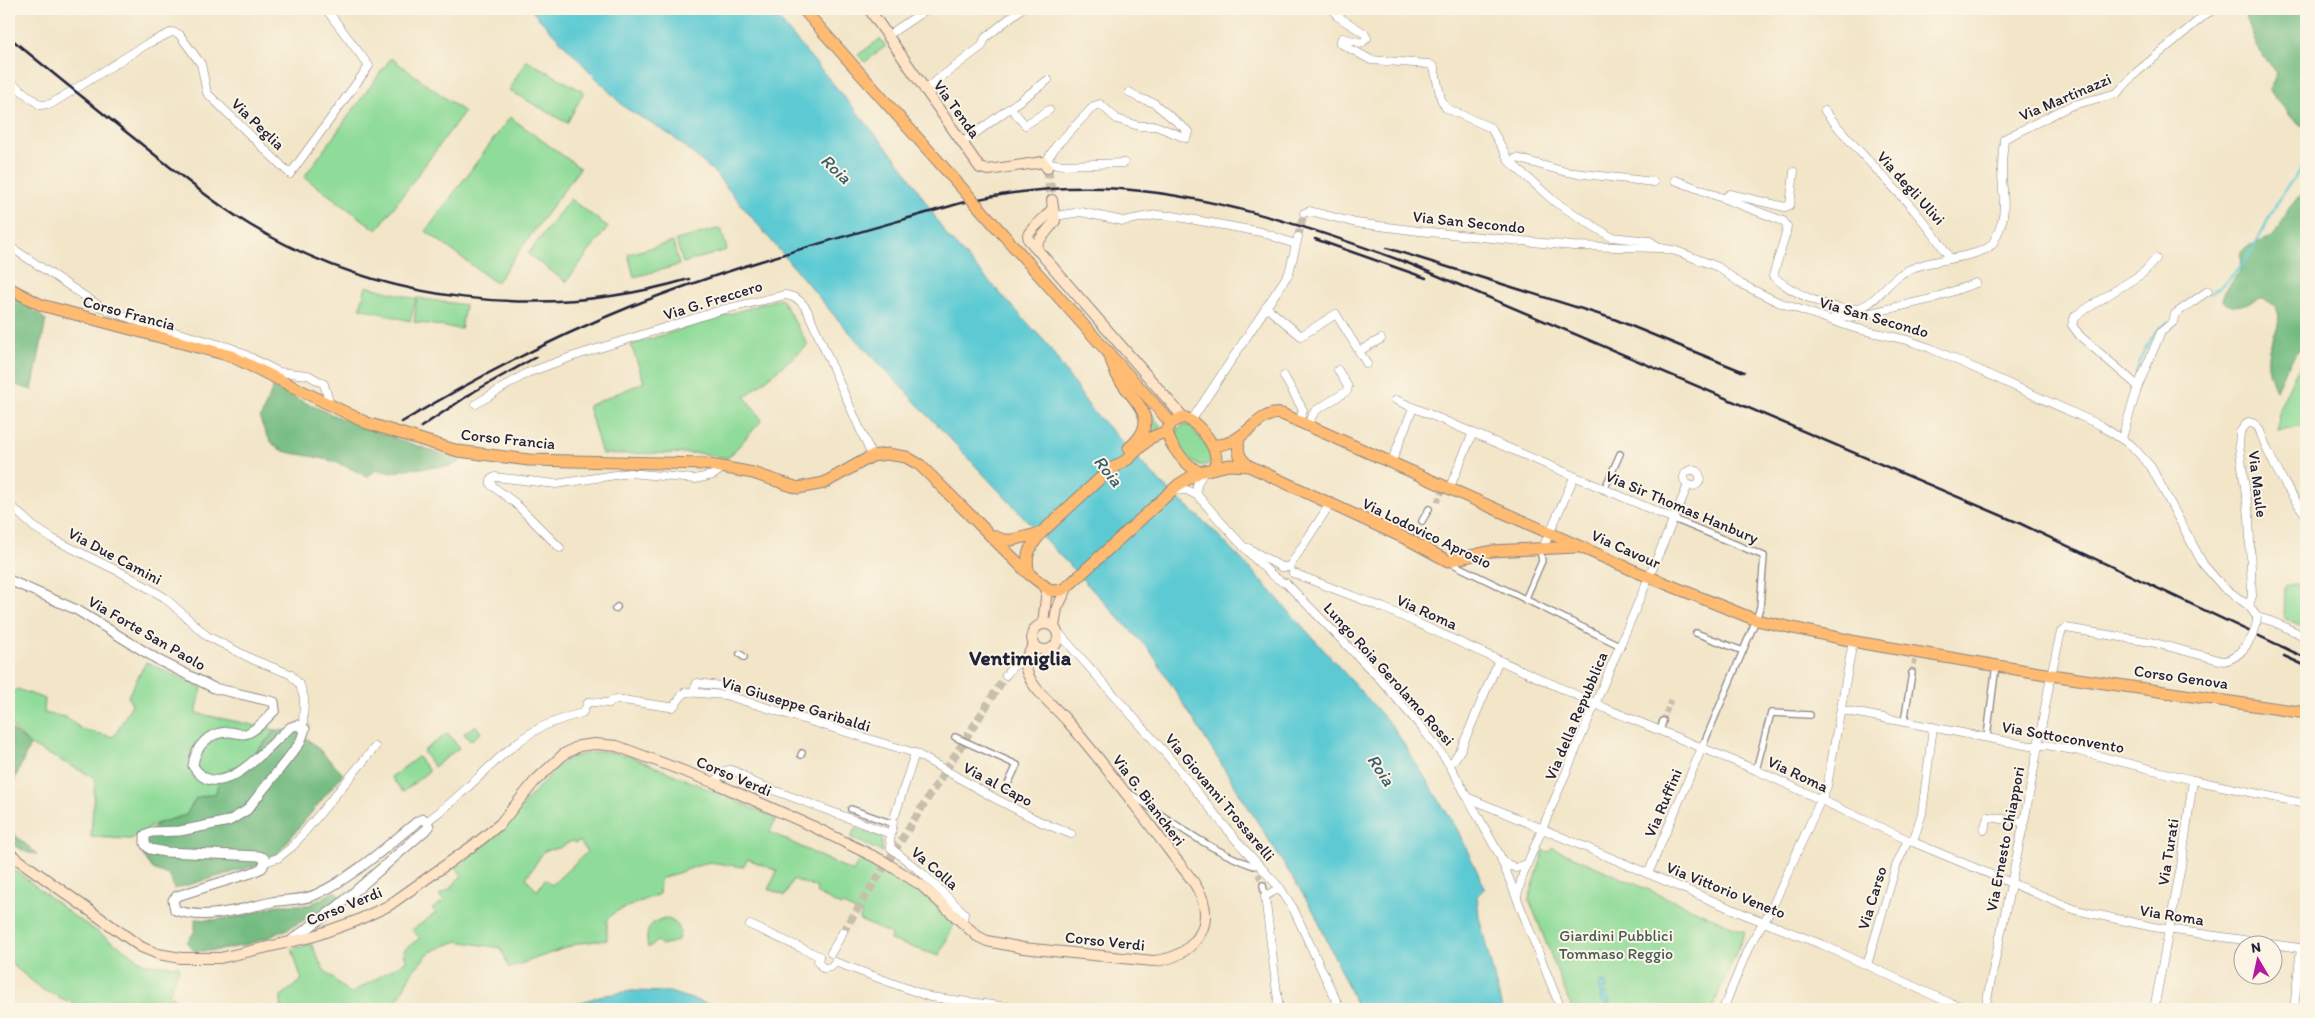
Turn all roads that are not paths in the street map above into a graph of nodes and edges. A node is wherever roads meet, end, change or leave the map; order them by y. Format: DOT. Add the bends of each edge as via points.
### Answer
graph roads {
  1 [pos="326,9"];
  2 [pos="803,9"];
  3 [pos="869,9"];
  4 [pos="927,9"];
  5 [pos="1021,9"];
  6 [pos="1334,9"];
  7 [pos="2216,9"];
  8 [pos="887,36"];
  9 [pos="9,80"];
  10 [pos="1048,80"];
  11 [pos="924,90"];
  12 [pos="1129,92"];
  13 [pos="1011,108"];
  14 [pos="1049,110"];
  15 [pos="1825,111"];
  16 [pos="962,143"];
  17 [pos="1510,162"];
  18 [pos="1124,163"];
  19 [pos="1046,166"];
  20 [pos="1794,172"];
  21 [pos="1675,180"];
  22 [pos="1654,182"];
  23 [pos="1729,200"];
  24 [pos="1053,208"];
  25 [pos="1304,213"];
  26 [pos="9,246"];
  27 [pos="1661,248"];
  28 [pos="1950,257"];
  29 [pos="2156,260"];
  30 [pos="1976,283"];
  31 [pos="9,288"];
  32 [pos="2208,291"];
  33 [pos="1266,307"];
  34 [pos="1835,315"];
  35 [pos="1381,339"];
  36 [pos="1359,351"];
  37 [pos="1109,352"];
  38 [pos="1367,364"];
  39 [pos="1338,370"];
  40 [pos="1284,376"];
  41 [pos="2138,386"];
  42 [pos="1396,400"];
  43 [pos="476,404"];
  44 [pos="330,405"];
  45 [pos="1414,408"];
  46 [pos="1187,419"];
  47 [pos="1303,424"];
  48 [pos="1165,429"];
  49 [pos="1472,435"];
  50 [pos="2122,438"];
  51 [pos="1239,439"];
  52 [pos="1214,445"];
  53 [pos="1620,454"];
  54 [pos="872,456"];
  55 [pos="1391,463"];
  56 [pos="1249,466"];
  57 [pos="724,467"];
  58 [pos="1206,470"];
  59 [pos="1108,472"];
  60 [pos="1574,477"];
  61 [pos="1688,485"];
  62 [pos="1179,488"];
  63 [pos="1445,489"];
  64 [pos="1604,490"];
  65 [pos="1198,496"];
  66 [pos="9,504"];
  67 [pos="1330,504"];
  68 [pos="1429,509"];
  69 [pos="2306,515"];
  70 [pos="1674,519"];
  71 [pos="1422,521"];
  72 [pos="1041,533"];
  73 [pos="1551,534"];
  74 [pos="991,536"];
  75 [pos="1580,546"];
  76 [pos="560,548"];
  77 [pos="1246,548"];
  78 [pos="1541,548"];
  79 [pos="1448,561"];
  80 [pos="1288,569"];
  81 [pos="1029,574"];
  82 [pos="1650,577"];
  83 [pos="1277,578"];
  84 [pos="9,580"];
  85 [pos="1073,582"];
  86 [pos="1286,583"];
  87 [pos="1047,590"];
  88 [pos="1525,600"];
  89 [pos="2249,606"];
  90 [pos="2257,617"];
  91 [pos="1756,620"];
  92 [pos="1043,624"];
  93 [pos="1056,629"];
  94 [pos="1696,633"];
  95 [pos="2306,637"];
  96 [pos="1853,641"];
  97 [pos="1034,645"];
  98 [pos="1620,646"];
  99 [pos="1743,651"];
  100 [pos="1499,660"];
  101 [pos="1024,661"];
  102 [pos="1996,665"];
  103 [pos="1912,673"];
  104 [pos="1006,675"];
  105 [pos="2050,675"];
  106 [pos="1596,704"];
  107 [pos="1842,710"];
  108 [pos="2306,713"];
  109 [pos="1810,715"];
  110 [pos="1663,721"];
  111 [pos="1904,722"];
  112 [pos="303,726"];
  113 [pos="1933,727"];
  114 [pos="1660,731"];
  115 [pos="955,737"];
  116 [pos="1987,737"];
  117 [pos="1703,746"];
  118 [pos="2036,746"];
  119 [pos="375,747"];
  120 [pos="915,753"];
  121 [pos="1449,764"];
  122 [pos="1756,770"];
  123 [pos="2193,780"];
  124 [pos="715,784"];
  125 [pos="1007,786"];
  126 [pos="1122,788"];
  127 [pos="1469,798"];
  128 [pos="1821,800"];
  129 [pos="2306,804"];
  130 [pos="851,809"];
  131 [pos="894,820"];
  132 [pos="428,821"];
  133 [pos="2024,822"];
  134 [pos="1544,828"];
  135 [pos="1984,830"];
  136 [pos="890,834"];
  137 [pos="1071,834"];
  138 [pos="1910,841"];
  139 [pos="9,853"];
  140 [pos="265,862"];
  141 [pos="1502,862"];
  142 [pos="1527,864"];
  143 [pos="1256,865"];
  144 [pos="1258,874"];
  145 [pos="1648,874"];
  146 [pos="2010,883"];
  147 [pos="1264,885"];
  148 [pos="1280,888"];
  149 [pos="1265,896"];
  150 [pos="1518,901"];
  151 [pos="1764,921"];
  152 [pos="963,923"];
  153 [pos="750,925"];
  154 [pos="2170,929"];
  155 [pos="843,932"];
  156 [pos="294,939"];
  157 [pos="1190,947"];
  158 [pos="2304,949"];
  159 [pos="831,953"];
  160 [pos="819,956"];
  161 [pos="835,962"];
  162 [pos="1867,965"];
  163 [pos="1024,1009"];
  164 [pos="1279,1009"];
  165 [pos="1340,1009"];
  166 [pos="1561,1009"];
  167 [pos="1723,1009"];
  168 [pos="1972,1009"];
  169 [pos="1985,1009"];
  170 [pos="2154,1009"];
  171 [pos="2294,1009"];
  1 -- 9 [label="street, Via Peglia" via="369,66 290,174 207,93 201,64 179,34 172,32 147,44 51,104 40,105"];
  2 -- 37 [label="main road, bridge"];
  3 -- 8 [label="main road, Via Tenda"];
  4 -- 8 [label="street"];
  5 -- 11 [label="street" via="985,38 982,46"];
  6 -- 17 [label="street" via="1337,16 1367,38 1362,43 1342,38 1340,43 1371,60 1434,67 1446,108 1490,128"];
  7 -- 28 [label="street, Via Martinazzi" via="2137,72 2117,93 2070,106 2004,139 2005,210 1993,244 1978,254"];
  8 -- 11 [label="main road, Via Tenda"];
  10 -- 13 [label="street"];
  11 -- 16 [label="main road, Via Tenda"];
  12 -- 19 [label="street" via="1154,103 1189,132 1186,138 1156,126 1139,126 1117,119 1100,104 1094,106 1056,146"];
  13 -- 14 [label="street" via="1025,125"];
  13 -- 16 [label="street"];
  15 -- 28 [label="street, Via degli Ulivi" via="1849,142 1914,207"];
  16 -- 19 [label="main road, Via Tenda" via="984,170"];
  17 -- 22 [label="street" via="1517,158 1566,172"];
  17 -- 27 [label="street" via="1555,202 1611,237 1650,241"];
  18 -- 19 [label="street"];
  20 -- 23 [label="street" via="1790,205 1730,194 1727,196"];
  21 -- 23 [label="street"];
  23 -- 34 [label="street" via="1783,221 1787,226 1773,276 1782,285"];
  24 -- 33 [label="street" via="1123,221 1156,215 1173,216 1296,240 1292,275"];
  24 -- 46 [label="main road" via="1028,235 1029,240"];
  25 -- 27 [label="street, Via San Secondo" via="1310,211 1356,223 1573,246"];
  26 -- 44 [label="street" via="102,307 143,323 232,348 279,372 308,375 324,384"];
  27 -- 34 [label="street, Via San Secondo" via="1718,267 1761,294"];
  28 -- 34 [label="street" via="1901,274 1865,306"];
  29 -- 41 [label="street" via="2143,273 2075,316 2072,325 2080,336"];
  30 -- 34 [label="street" via="1931,299 1854,318"];
  31 -- 44 [label="main road, Corso Francia" via="40,305 231,356"];
  32 -- 41 [label="street" via="2162,332"];
  33 -- 36 [label="street" via="1301,336 1336,314"];
  33 -- 46 [label="street"];
  34 -- 50 [label="street, Via San Secondo" via="1930,348"];
  35 -- 36 [label="street"];
  36 -- 38 [label="street"];
  37 -- 48 [label="main road"];
  37 -- 59 [label="main road" via="1117,374 1142,409 1144,417 1142,432 1135,443"];
  39 -- 47 [label="street" via="1347,391 1315,411"];
  40 -- 47 [label="street" via="1302,410"];
  41 -- 50 [label="street"];
  42 -- 45 [label="street"];
  43 -- 54 [label="street, Via G. Freccero" via="527,373 571,357 721,310 785,295 795,296 808,312"];
  44 -- 57 [label="main road, Corso Francia" via="367,423 458,451 529,460 664,462"];
  45 -- 49 [label="street"];
  45 -- 55 [label="street"];
  46 -- 48 [label="main road"];
  46 -- 52 [label="main road"];
  47 -- 51 [label="main road, Via Cavour" via="1282,414 1268,415"];
  47 -- 55 [label="main road, Via Cavour"];
  48 -- 58 [label="main road" via="1185,460"];
  48 -- 59 [label="main road"];
  49 -- 60 [label="street, Via Sir Thomas Hanbury"];
  49 -- 63 [label="street"];
  50 -- 89 [label="street, Via San Secondo" via="2151,467 2213,576"];
  51 -- 52 [label="main road, Via Cavour" via="1226,445"];
  51 -- 56 [label="main road" via="1237,450 1240,459"];
  52 -- 58 [label="main road" via="1217,456"];
  53 -- 64 [label="street"];
  54 -- 57 [label="main road, Corso Francia" via="824,482 804,487"];
  54 -- 74 [label="main road, Corso Francia" via="906,457 920,465"];
  55 -- 63 [label="main road, Via Cavour"];
  56 -- 58 [label="main road, Via Lodovico Aprosio"];
  56 -- 67 [label="main road, Via Lodovico Aprosio"];
  57 -- 76 [label="street" via="713,475 695,479 628,473 556,484 490,479 490,485 515,503"];
  58 -- 62 [label="main road"];
  58 -- 65 [label="street" via="1198,482"];
  59 -- 72 [label="main road"];
  60 -- 64 [label="street, Via Sir Thomas Hanbury"];
  60 -- 73 [label="street"];
  61 -- 70 [label="street, Via della Repubblica"];
  62 -- 65 [label="street"];
  62 -- 85 [label="main road"];
  63 -- 73 [label="main road, Via Cavour"];
  64 -- 70 [label="street, Via Sir Thomas Hanbury"];
  65 -- 77 [label="street"];
  66 -- 112 [label="street, Via Due Camini" via="53,539 164,598 207,636 290,674 300,685 304,698"];
  67 -- 79 [label="main road, Via Lodovico Aprosio"];
  67 -- 80 [label="street"];
  68 -- 71 [label="street"];
  69 -- 89 [label="street, Via Maule" via="2268,455 2259,428 2248,422 2240,432 2239,444 2249,516 2252,596"];
  70 -- 82 [label="street, Via della Repubblica"];
  70 -- 91 [label="street, Via Sir Thomas Hanbury" via="1764,556"];
  72 -- 74 [label="main road" via="1004,540"];
  72 -- 81 [label="main road" via="1028,550 1026,563"];
  73 -- 75 [label="main road, Via Cavour"];
  73 -- 78 [label="street"];
  74 -- 81 [label="main road, Corso Francia"];
  75 -- 78 [label="main road"];
  75 -- 82 [label="main road, Via Cavour"];
  77 -- 80 [label="street, Via Roma"];
  77 -- 83 [label="street"];
  78 -- 79 [label="main road" via="1492,551"];
  78 -- 88 [label="street" via="1542,561"];
  79 -- 88 [label="street, Via Lodovico Aprosio"];
  80 -- 83 [label="street" via="1277,570"];
  80 -- 86 [label="street" via="1291,581"];
  80 -- 100 [label="street, Via Roma"];
  81 -- 87 [label="main road, Corso Francia"];
  82 -- 91 [label="main road, Via Cavour"];
  82 -- 98 [label="street, Via della Repubblica"];
  83 -- 86 [label="street, Lungo Roia Gerolamo Rossi"];
  84 -- 112 [label="street, Via Forte San Paolo" via="77,610 160,662 214,688 274,702 275,710 250,733 222,733 204,742 196,752 193,766 205,777 215,781 224,779 252,765 291,726"];
  85 -- 87 [label="main road" via="1062,590"];
  85 -- 93 [label="main road" via="1054,617"];
  86 -- 121 [label="street, Lungo Roia Gerolamo Rossi" via="1380,679"];
  87 -- 92 [label="main road"];
  88 -- 98 [label="street, Via Lodovico Aprosio"];
  89 -- 90 [label="street, Via San Secondo"];
  90 -- 95 [label="street"];
  90 -- 105 [label="street, Via Ernesto Chiappori, bridge" via="2243,651 2223,661 2151,642 2066,628 2061,632"];
  91 -- 96 [label="main road, Via Cavour"];
  91 -- 99 [label="street"];
  92 -- 93 [label="main road"];
  92 -- 97 [label="main road" via="1033,632"];
  93 -- 97 [label="main road" via="1059,638 1052,649 1042,650"];
  93 -- 143 [label="street, Via Giovanni Trossarelli" via="1167,755"];
  94 -- 99 [label="street"];
  96 -- 102 [label="main road, Via Cavour" via="1916,656"];
  96 -- 107 [label="street"];
  97 -- 101 [label="main road"];
  98 -- 106 [label="street, Via della Repubblica"];
  99 -- 117 [label="street"];
  100 -- 106 [label="street, Via Roma"];
  100 -- 121 [label="street" via="1461,749"];
  101 -- 104 [label="street" via="1013,666"];
  101 -- 126 [label="main road, Via G. Biancheri" via="1032,683"];
  102 -- 105 [label="main road, Via Cavour"];
  102 -- 116 [label="street"];
  103 -- 111 [label="street"];
  105 -- 108 [label="main road, Corso Genova"];
  105 -- 118 [label="street, Via Ernesto Chiappori"];
  106 -- 114 [label="street, Via Roma"];
  106 -- 134 [label="street, Via della Repubblica"];
  107 -- 111 [label="street, Via Sottoconvento"];
  107 -- 128 [label="street" via="1827,786"];
  109 -- 122 [label="street" via="1771,713"];
  110 -- 114 [label="street"];
  111 -- 113 [label="street, Via Sottoconvento"];
  112 -- 140 [label="street" via="305,732 300,744 247,810 229,821 145,835 144,840 150,849 259,856"];
  113 -- 116 [label="street, Via Sottoconvento"];
  113 -- 138 [label="street, Via Carso" via="1922,813"];
  114 -- 117 [label="street, Via Roma"];
  115 -- 125 [label="street" via="1017,765"];
  116 -- 118 [label="street, Via Sottoconvento"];
  117 -- 122 [label="street, Via Roma"];
  117 -- 145 [label="street, Via Ruffini"];
  118 -- 123 [label="street, Via Sottoconvento" via="2097,755"];
  118 -- 133 [label="street, Via Ernesto Chiappori"];
  119 -- 140 [label="street" via="293,846 278,858"];
  120 -- 131 [label="street"];
  120 -- 132 [label="street, Via Giuseppe Garibaldi" via="851,737 725,694 685,692 669,708 616,699 609,703 589,702 585,709 545,725 525,738 459,798"];
  120 -- 137 [label="street, Via al Capo" via="996,799"];
  121 -- 127 [label="street, Lungo Roia Gerolamo Rossi"];
  122 -- 128 [label="street, Via Roma"];
  123 -- 129 [label="street, Via Sottoconvento"];
  123 -- 154 [label="street, Via Turati"];
  124 -- 136 [label="street" via="728,770 735,770 762,786"];
  124 -- 152 [label="main road, Corso Verdi" via="883,861 920,885"];
  124 -- 156 [label="main road, Corso Verdi" via="617,746 579,746 554,761 500,824 388,906 311,937"];
  126 -- 143 [label="street" via="1203,842 1226,855"];
  126 -- 157 [label="main road, Via G. Biancheri" via="1199,892 1205,916 1203,929"];
  127 -- 134 [label="street, Via Vittorio Veneto"];
  127 -- 141 [label="street, Lungo Roia Gerolamo Rossi"];
  128 -- 138 [label="street, Via Roma"];
  128 -- 151 [label="street"];
  130 -- 131 [label="street"];
  131 -- 136 [label="street"];
  132 -- 140 [label="street" via="418,821 315,895 214,914 183,913 172,905 178,896 251,873 262,868"];
  132 -- 156 [label="street" via="428,827 338,907"];
  133 -- 135 [label="street" via="1988,817"];
  133 -- 146 [label="street, Via Ernesto Chiappori"];
  134 -- 142 [label="street, Via della Repubblica"];
  134 -- 145 [label="street, Via Vittorio Veneto"];
  136 -- 152 [label="street, Va Colla" via="891,848 964,913"];
  138 -- 146 [label="street, Via Roma"];
  138 -- 162 [label="street, Via Carso" via="1896,866"];
  139 -- 156 [label="main road, Corso Verdi" via="117,931 158,954 180,958 220,958"];
  141 -- 142 [label="street" via="1516,868"];
  141 -- 150 [label="street, Lungo Roia Gerolamo Rossi"];
  142 -- 150 [label="street, Via della Repubblica" via="1517,891"];
  143 -- 144 [label="street"];
  143 -- 148 [label="street, Via Giovanni Trossarelli"];
  145 -- 151 [label="street, Via Vittorio Veneto"];
  146 -- 154 [label="street, Via Roma" via="2076,910"];
  146 -- 169 [label="street, Via Ernesto Chiappori"];
  147 -- 149 [label="street"];
  148 -- 149 [label="street"];
  148 -- 165 [label="street, Via Giovanni Trossarelli" via="1293,908"];
  149 -- 164 [label="street"];
  150 -- 166 [label="street, Lungo Roia Gerolamo Rossi"];
  151 -- 162 [label="street, Via Vittorio Veneto"];
  151 -- 167 [label="street" via="1750,944"];
  152 -- 157 [label="main road, Corso Verdi" via="987,941 1023,948 1153,961 1167,960"];
  153 -- 160 [label="street"];
  154 -- 158 [label="street, Via Roma"];
  154 -- 170 [label="street, Via Turati"];
  155 -- 159 [label="street"];
  158 -- 171 [label="street"];
  159 -- 160 [label="street"];
  159 -- 161 [label="street"];
  160 -- 161 [label="street" via="818,962 824,968"];
  161 -- 163 [label="street" via="930,997"];
  162 -- 168 [label="street, Via Vittorio Veneto" via="1950,1003"];
}
